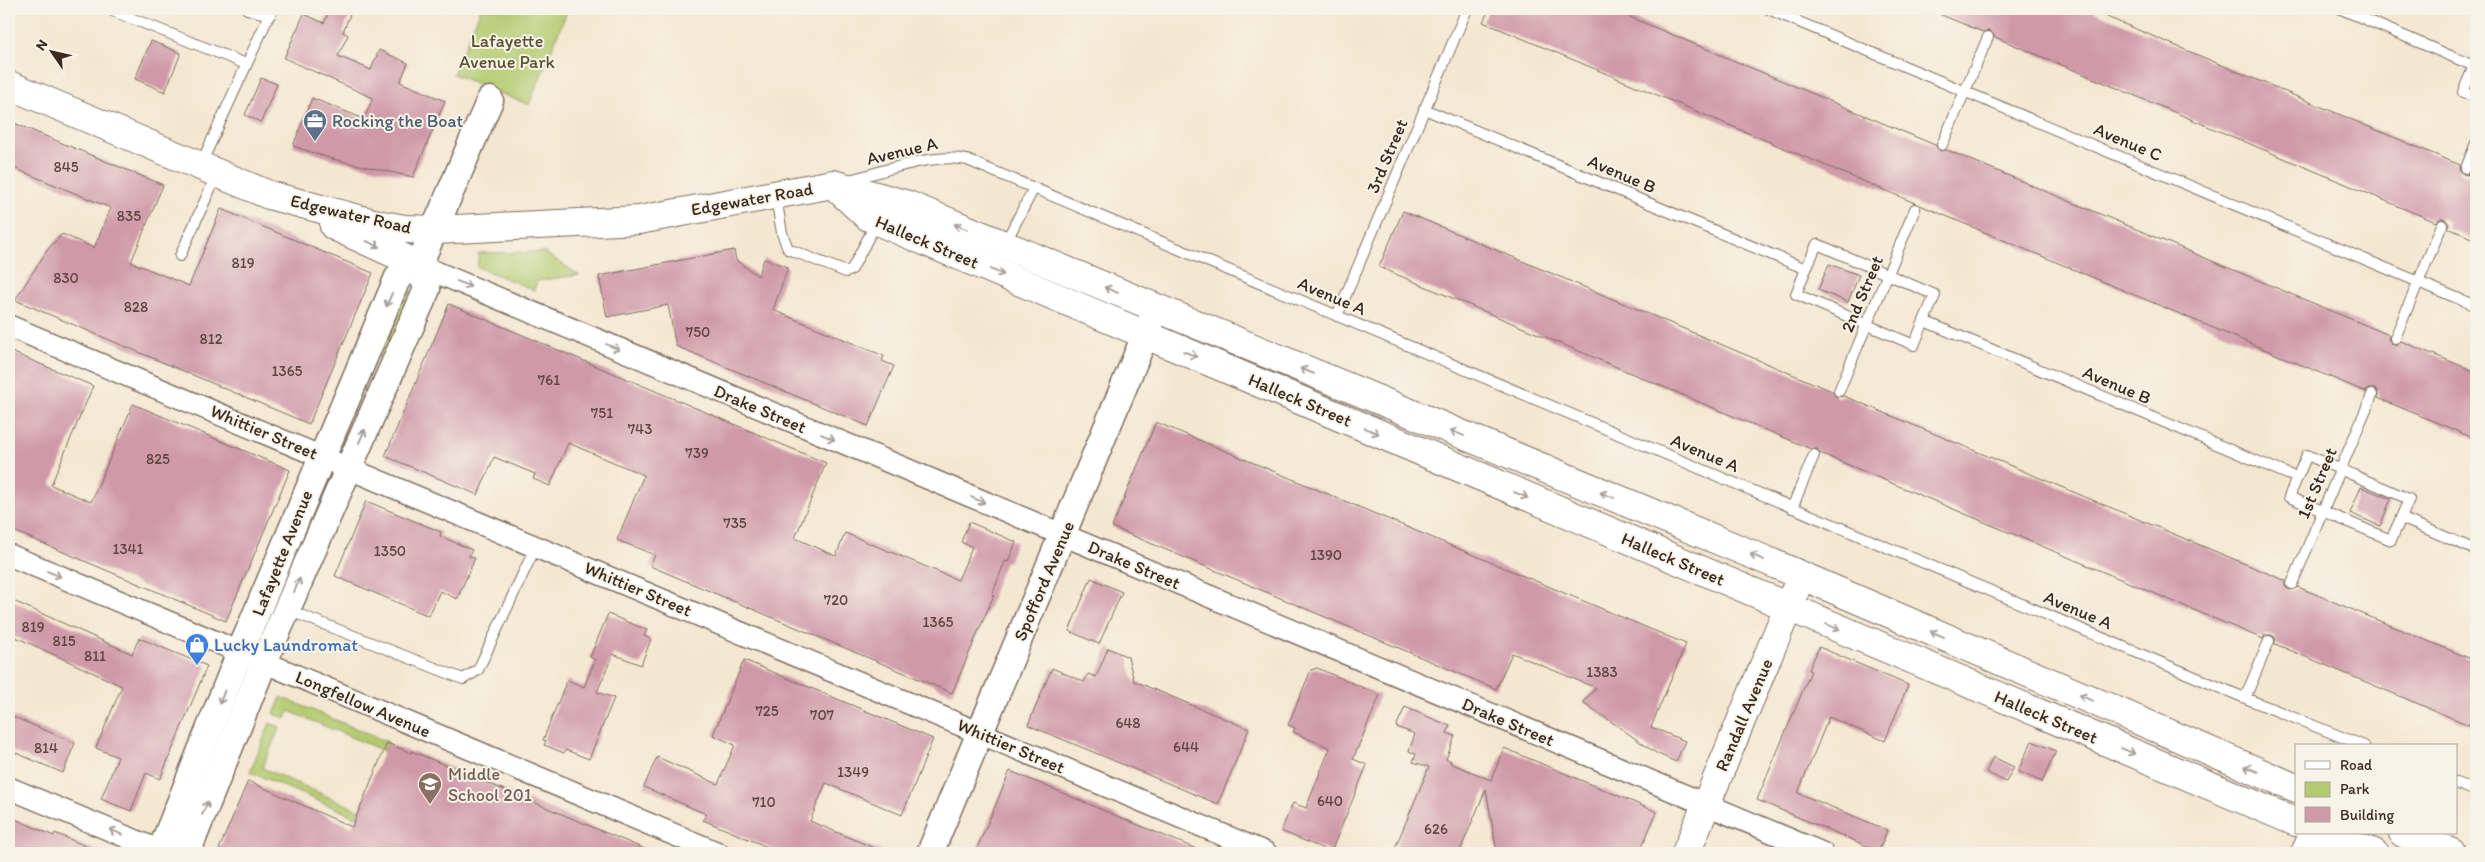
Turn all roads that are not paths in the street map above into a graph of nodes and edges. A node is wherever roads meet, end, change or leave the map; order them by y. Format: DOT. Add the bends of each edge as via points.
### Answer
graph roads {
  1 [pos="108,9"];
  2 [pos="246,9"];
  3 [pos="1467,9"];
  4 [pos="1768,9"];
  5 [pos="2341,9"];
  6 [pos="271,12"];
  7 [pos="1988,37"];
  8 [pos="2475,63"];
  9 [pos="246,64"];
  10 [pos="9,85"];
  11 [pos="1965,92"];
  12 [pos="2476,97"];
  13 [pos="490,100"];
  14 [pos="1424,109"];
  15 [pos="2476,143"];
  16 [pos="1942,145"];
  17 [pos="2466,168"];
  18 [pos="209,169"];
  19 [pos="833,184"];
  20 [pos="1034,188"];
  21 [pos="776,196"];
  22 [pos="299,204"];
  23 [pos="1915,209"];
  24 [pos="877,221"];
  25 [pos="2442,225"];
  26 [pos="434,230"];
  27 [pos="1004,245"];
  28 [pos="180,256"];
  29 [pos="419,265"];
  30 [pos="1806,269"];
  31 [pos="1887,274"];
  32 [pos="2419,282"];
  33 [pos="2476,306"];
  34 [pos="1156,309"];
  35 [pos="1337,316"];
  36 [pos="1924,321"];
  37 [pos="1867,324"];
  38 [pos="9,326"];
  39 [pos="1145,335"];
  40 [pos="2395,338"];
  41 [pos="1840,391"];
  42 [pos="2372,395"];
  43 [pos="1814,455"];
  44 [pos="322,456"];
  45 [pos="348,467"];
  46 [pos="2340,470"];
  47 [pos="2297,478"];
  48 [pos="1792,508"];
  49 [pos="2323,511"];
  50 [pos="2401,518"];
  51 [pos="1063,536"];
  52 [pos="536,546"];
  53 [pos="2476,550"];
  54 [pos="9,555"];
  55 [pos="1802,576"];
  56 [pos="2292,584"];
  57 [pos="1788,608"];
  58 [pos="287,610"];
  59 [pos="2269,641"];
  60 [pos="240,652"];
  61 [pos="264,662"];
  62 [pos="2245,698"];
  63 [pos="980,733"];
  64 [pos="2359,744"];
  65 [pos="2458,784"];
  66 [pos="9,788"];
  67 [pos="2295,788"];
  68 [pos="2476,791"];
  69 [pos="1706,805"];
  70 [pos="2295,822"];
  71 [pos="2314,834"];
  72 [pos="2326,834"];
  73 [pos="2405,834"];
  74 [pos="162,853"];
  75 [pos="187,853"];
  76 [pos="718,853"];
  77 [pos="930,853"];
  78 [pos="1266,853"];
  79 [pos="1686,853"];
  80 [pos="1822,853"];
  81 [pos="2305,853"];
  82 [pos="2374,853"];
  83 [pos="2452,853"];
  1 -- 9 [label="lane"];
  2 -- 6 [label="lane"];
  3 -- 14 [label="lane, 3rd Street"];
  4 -- 11 [label="lane, Avenue C"];
  5 -- 8 [label="lane"];
  6 -- 9 [label="lane"];
  7 -- 11 [label="lane"];
  8 -- 12 [label="lane" via="2463,92"];
  9 -- 18 [label="lane"];
  10 -- 18 [label="main road, Edgewater Road"];
  11 -- 16 [label="lane"];
  11 -- 32 [label="lane, Avenue C"];
  13 -- 26 [label="street"];
  14 -- 30 [label="lane, Avenue B"];
  14 -- 35 [label="lane, 3rd Street"];
  15 -- 17 [label="lane"];
  18 -- 22 [label="main road, Edgewater Road" via="268,195"];
  18 -- 28 [label="lane"];
  19 -- 20 [label="lane, Avenue A" via="938,158 956,157"];
  19 -- 21 [label="main road, Edgewater Road"];
  19 -- 24 [label="main road, Halleck Street" via="867,216"];
  27 -- 19 [label="main road, Halleck Street, one-way" via="908,204"];
  20 -- 27 [label="lane"];
  20 -- 35 [label="lane, Avenue A"];
  21 -- 24 [label="lane" via="788,249 846,272 852,269"];
  21 -- 26 [label="main road, Edgewater Road" via="639,220"];
  22 -- 26 [label="main road, Edgewater Road" via="377,224"];
  22 -- 29 [label="main road, one-way" via="338,229"];
  23 -- 31 [label="lane, 2nd Street"];
  24 -- 39 [label="main road, Halleck Street, one-way"];
  25 -- 32 [label="lane"];
  26 -- 29 [label="street"];
  34 -- 27 [label="main road, Halleck Street, one-way"];
  29 -- 44 [label="street, Lafayette Avenue, one-way" via="398,277"];
  45 -- 29 [label="street, Lafayette Avenue, one-way" via="427,289"];
  29 -- 51 [label="street, Drake Street, one-way"];
  30 -- 31 [label="lane" via="1817,244"];
  30 -- 37 [label="lane" via="1796,294"];
  31 -- 36 [label="lane" via="1935,295"];
  31 -- 37 [label="lane, 2nd Street"];
  32 -- 33 [label="lane, Avenue C"];
  32 -- 40 [label="lane"];
  34 -- 39 [label="street, Spofford Avenue"];
  55 -- 34 [label="main road, Halleck Street, one-way"];
  35 -- 48 [label="lane, Avenue A"];
  36 -- 37 [label="lane" via="1914,345"];
  36 -- 47 [label="lane, Avenue B"];
  37 -- 41 [label="lane, 2nd Street"];
  38 -- 44 [label="street, Whittier Street"];
  39 -- 51 [label="street, Spofford Avenue"];
  39 -- 57 [label="main road, Halleck Street, one-way"];
  42 -- 46 [label="lane, 1st Street"];
  43 -- 48 [label="lane"];
  44 -- 45 [label="street, Whittier Street"];
  44 -- 60 [label="street, Lafayette Avenue"];
  45 -- 52 [label="street, Whittier Street"];
  58 -- 45 [label="street, Lafayette Avenue, one-way"];
  46 -- 47 [label="lane" via="2307,455"];
  46 -- 49 [label="lane, 1st Street"];
  46 -- 50 [label="lane" via="2409,498"];
  47 -- 49 [label="lane" via="2289,497"];
  48 -- 62 [label="lane, Avenue A"];
  49 -- 50 [label="lane" via="2391,540"];
  49 -- 56 [label="lane, 1st Street"];
  50 -- 53 [label="lane"];
  51 -- 63 [label="street, Spofford Avenue"];
  51 -- 69 [label="street, Drake Street"];
  52 -- 58 [label="lane" via="478,670 463,679"];
  52 -- 63 [label="street, Whittier Street"];
  54 -- 60 [label="street, Longfellow Avenue, one-way"];
  55 -- 57 [label="main road, Randall Avenue"];
  67 -- 55 [label="main road, Halleck Street, one-way"];
  57 -- 69 [label="main road, Randall Avenue"];
  57 -- 70 [label="main road, Halleck Street, one-way"];
  58 -- 61 [label="street, Lafayette Avenue"];
  59 -- 62 [label="lane"];
  60 -- 61 [label="street, Longfellow Avenue"];
  60 -- 74 [label="street, Lafayette Avenue, one-way"];
  75 -- 61 [label="street, Lafayette Avenue, one-way"];
  61 -- 76 [label="street, Longfellow Avenue"];
  62 -- 64 [label="lane, Avenue A"];
  63 -- 77 [label="street, Spofford Avenue"];
  63 -- 78 [label="street, Whittier Street"];
  65 -- 68 [label="lane"];
  74 -- 66 [label="street, one-way"];
  69 -- 79 [label="main road, Randall Avenue"];
  69 -- 80 [label="street, Drake Street"];
  71 -- 81 [label="main road"];
  72 -- 82 [label="main road"];
  73 -- 83 [label="main road"];
}
